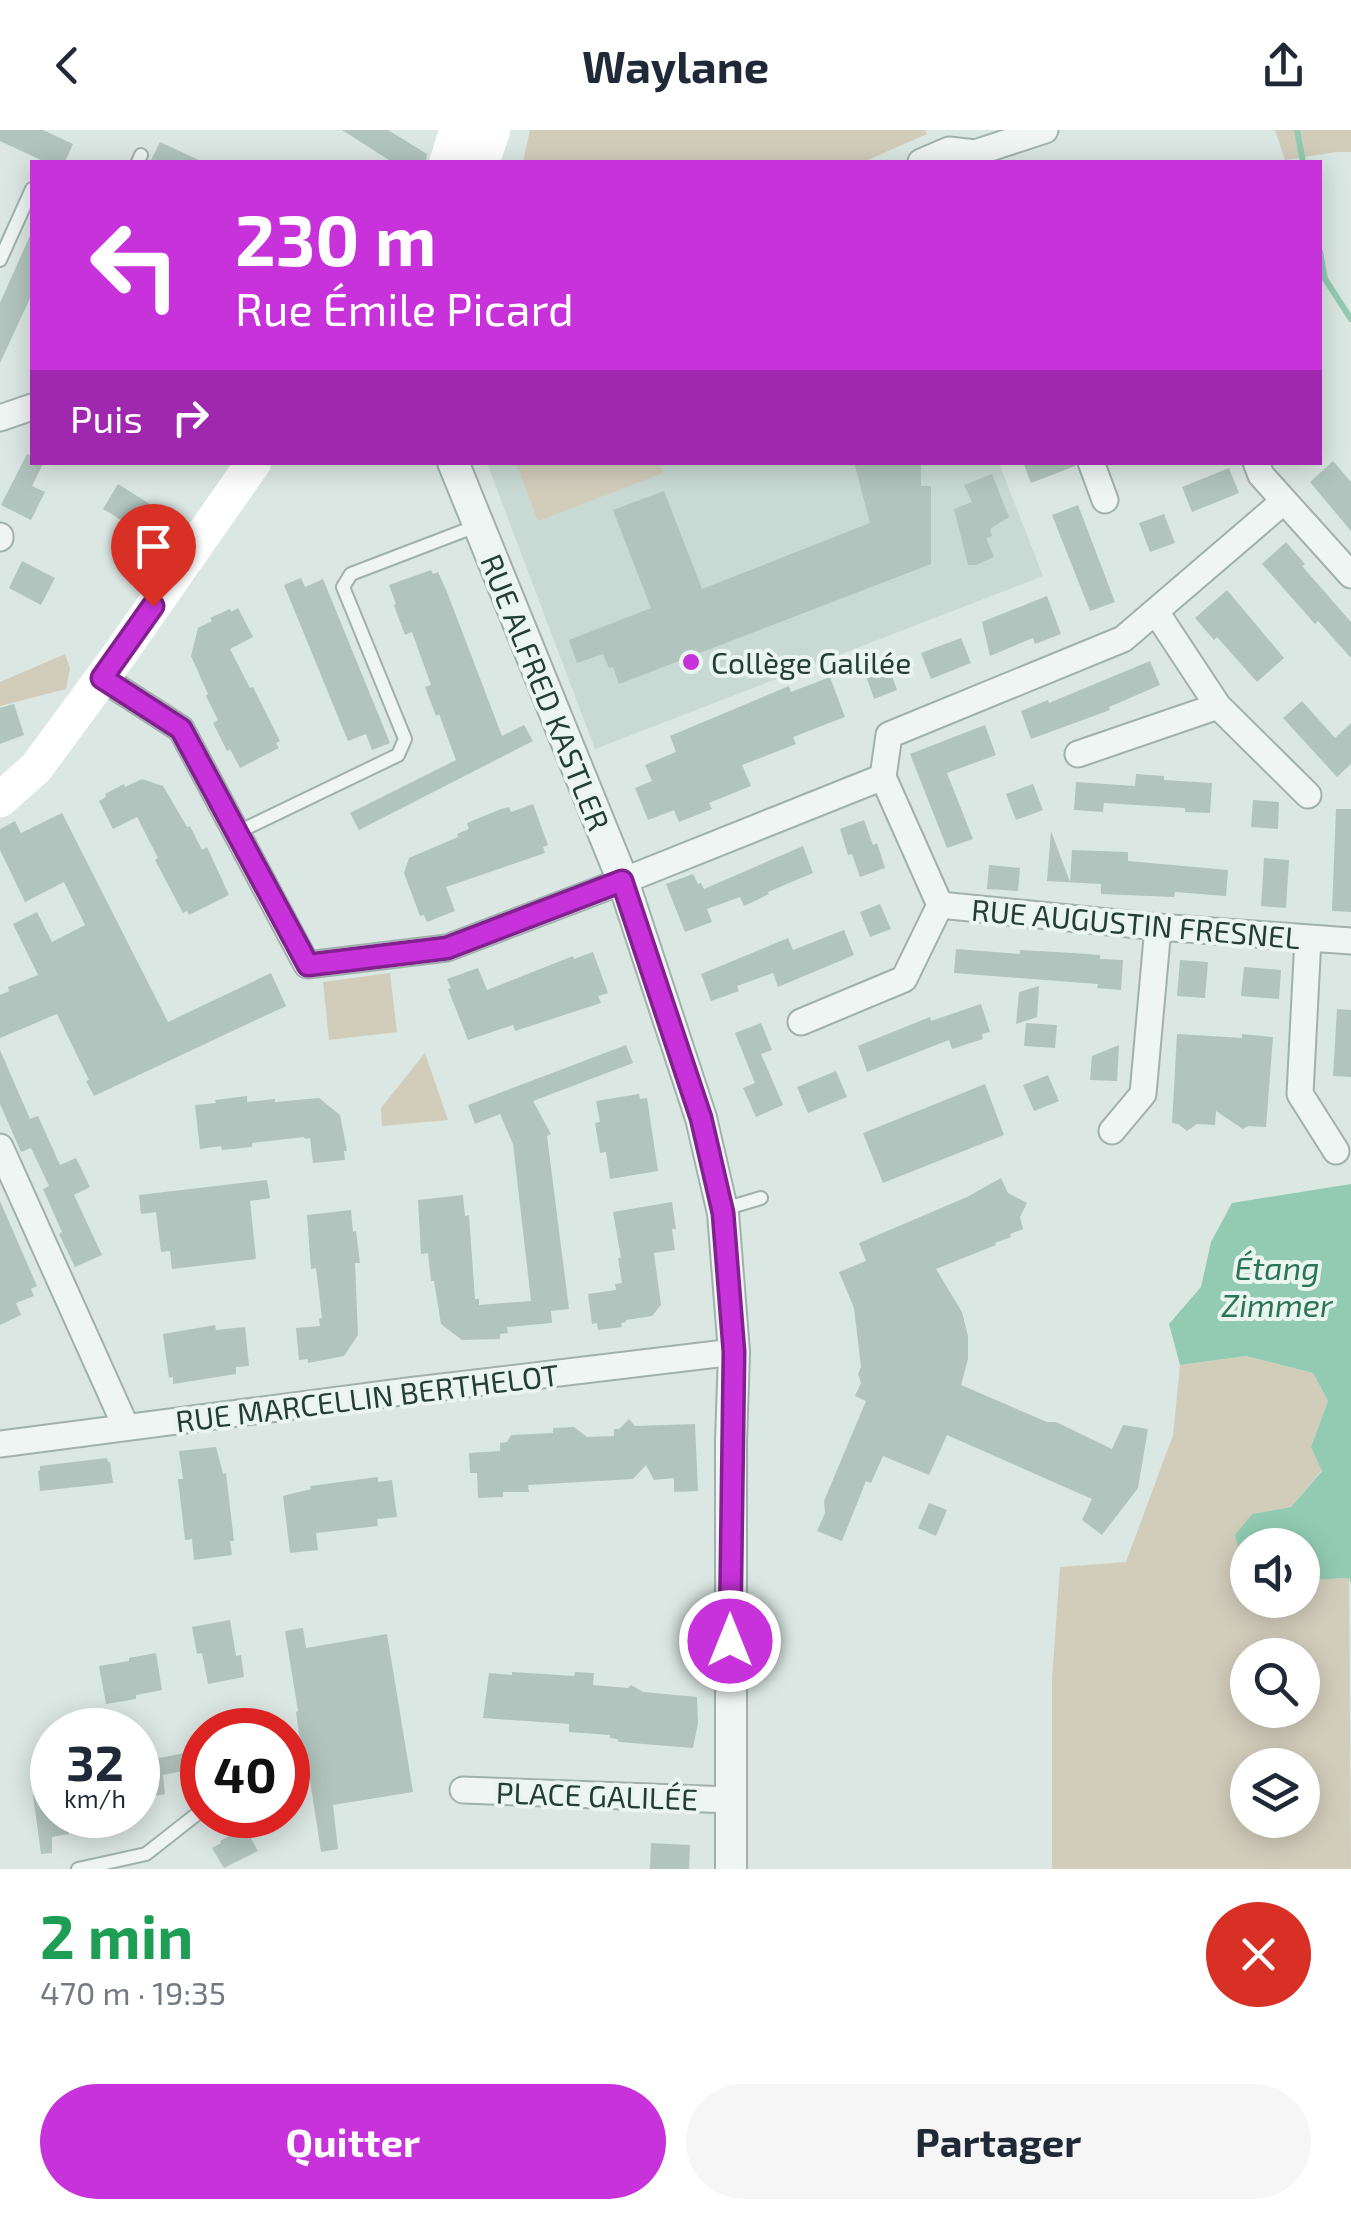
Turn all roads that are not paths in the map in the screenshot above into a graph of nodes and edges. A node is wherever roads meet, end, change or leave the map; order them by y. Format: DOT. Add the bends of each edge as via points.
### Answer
graph roads {
  1 [pos="457,130"];
  2 [pos="492,130"];
  3 [pos="1045,130"];
  4 [pos="977,158"];
  5 [pos="448,160"];
  6 [pos="483,160"];
  7 [pos="926,160"];
  8 [pos="30,193"];
  9 [pos="0,260"];
  10 [pos="30,408"];
  11 [pos="0,418"];
  12 [pos="252,465"];
  13 [pos="454,465"];
  14 [pos="1092,465"];
  15 [pos="1257,465"];
  16 [pos="1105,500"];
  17 [pos="1284,501"];
  18 [pos="478,526"];
  19 [pos="1351,575"];
  20 [pos="1156,612"];
  21 [pos="102,678"];
  22 [pos="1218,706"];
  23 [pos="1078,754"];
  24 [pos="883,777"];
  25 [pos="1308,795"];
  26 [pos="0,800"];
  27 [pos="236,833"];
  28 [pos="622,881"];
  29 [pos="940,905"];
  30 [pos="1158,927"];
  31 [pos="1308,938"];
  32 [pos="1351,940"];
  33 [pos="802,1022"];
  34 [pos="1112,1132"];
  35 [pos="0,1147"];
  36 [pos="1336,1152"];
  37 [pos="761,1198"];
  38 [pos="722,1210"];
  39 [pos="734,1352"];
  40 [pos="126,1428"];
  41 [pos="0,1444"];
  42 [pos="463,1790"];
  43 [pos="730,1800"];
  44 [pos="180,1827"];
  45 [pos="78,1869"];
  46 [pos="731,1869"];
  1 -- 5 [label="main road"];
  2 -- 6 [label="main road"];
  3 -- 4 [label="street"];
  4 -- 7 [label="street" via="950,150"];
  8 -- 9 [label="lane"];
  10 -- 11 [label="street"];
  12 -- 21 [label="main road"];
  13 -- 18 [label="street, RUE ALFRED KASTLER"];
  14 -- 16 [label="street"];
  15 -- 17 [label="street"];
  17 -- 19 [label="street"];
  17 -- 20 [label="street"];
  18 -- 27 [label="lane" via="351,574 343,587 405,740 398,755"];
  18 -- 28 [label="street, RUE ALFRED KASTLER"];
  20 -- 22 [label="street"];
  20 -- 24 [label="street" via="1123,639 889,735"];
  21 -- 26 [label="main road" via="36,768"];
  21 -- 27 [label="street" via="181,729"];
  22 -- 23 [label="street"];
  22 -- 25 [label="street"];
  24 -- 28 [label="street"];
  24 -- 29 [label="street, RUE AUGUSTIN FRESNEL"];
  27 -- 28 [label="street" via="308,965 447,948"];
  28 -- 38 [label="street, RUE ALFRED KASTLER" via="701,1118"];
  29 -- 30 [label="street, RUE AUGUSTIN FRESNEL"];
  29 -- 33 [label="street" via="904,979"];
  30 -- 31 [label="street, RUE AUGUSTIN FRESNEL"];
  30 -- 34 [label="street" via="1143,1094"];
  31 -- 32 [label="street, RUE AUGUSTIN FRESNEL"];
  31 -- 36 [label="street" via="1300,1094"];
  35 -- 40 [label="street"];
  37 -- 38 [label="lane"];
  38 -- 39 [label="street, RUE ALFRED KASTLER"];
  39 -- 40 [label="street, RUE MARCELLIN BERTHELOT"];
  39 -- 43 [label="street, RUE ALFRED KASTLER"];
  40 -- 41 [label="street, RUE MARCELLIN BERTHELOT"];
  42 -- 43 [label="street, PLACE GALILÉE"];
  43 -- 46 [label="street, RUE ALFRED KASTLER"];
  44 -- 45 [label="lane" via="146,1854"];
}
